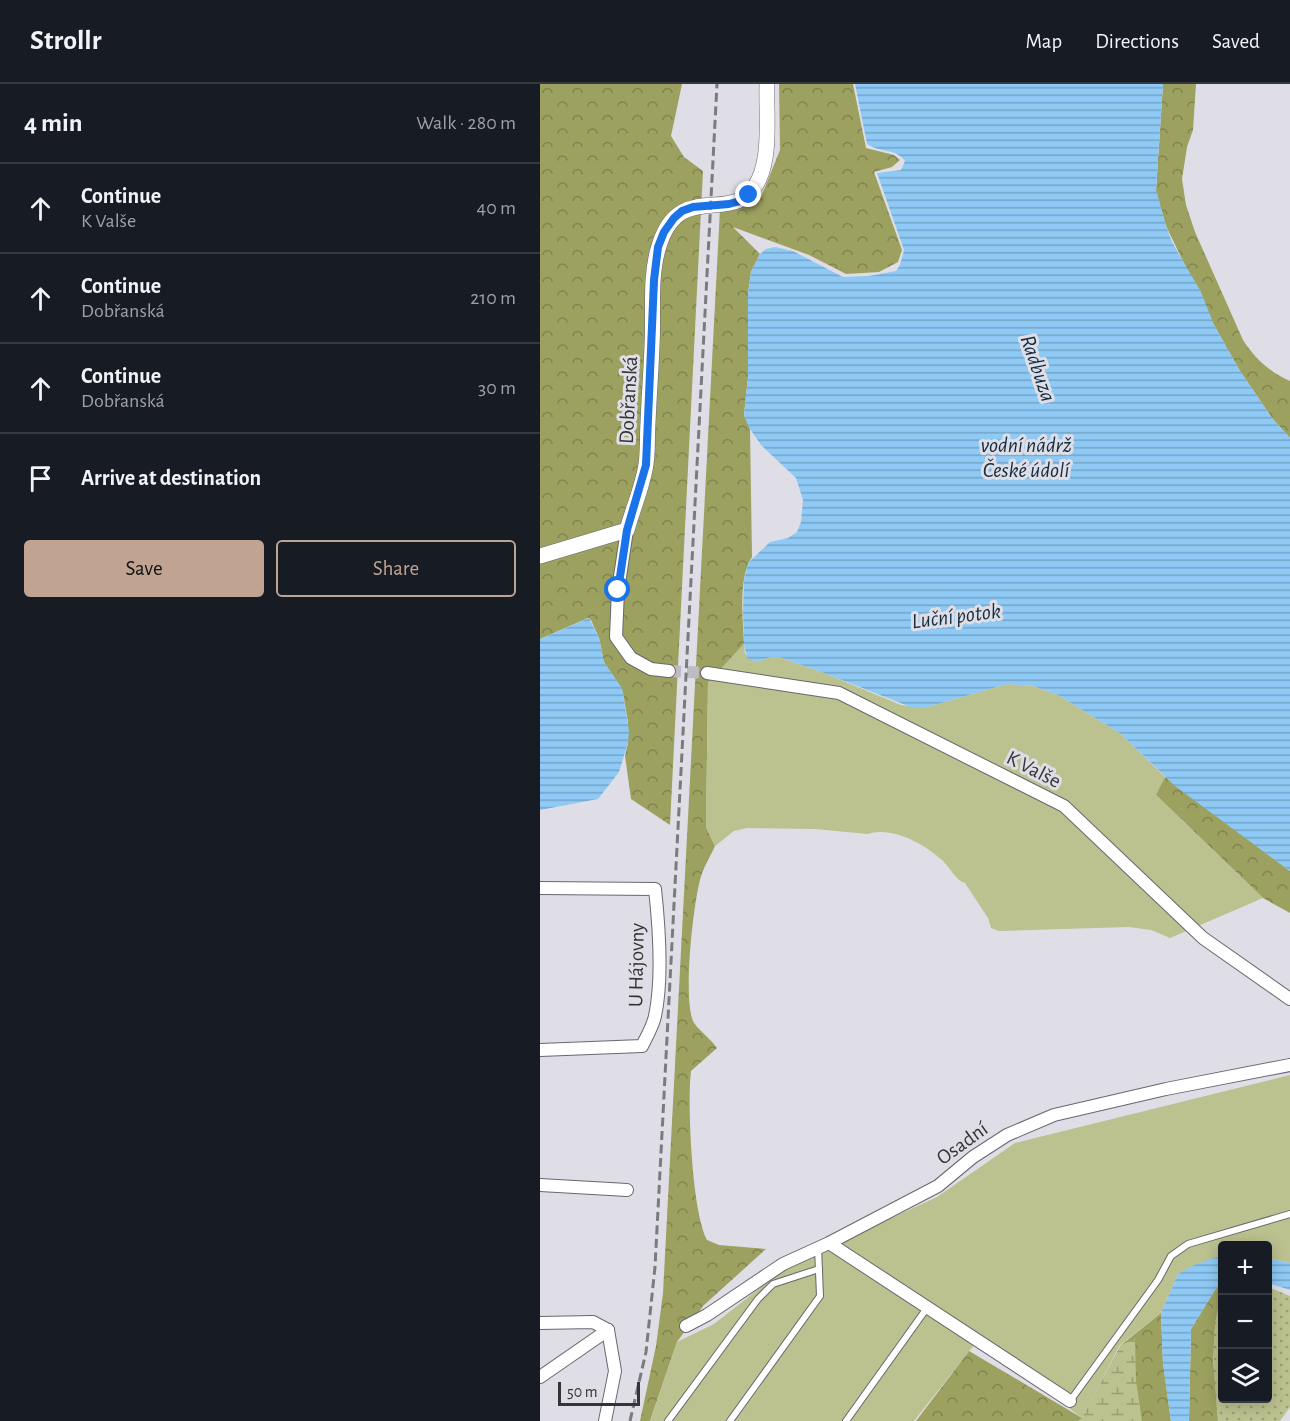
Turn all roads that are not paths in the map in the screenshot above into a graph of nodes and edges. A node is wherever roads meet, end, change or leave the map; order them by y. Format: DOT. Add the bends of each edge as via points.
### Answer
graph roads {
  1 [pos="767,84"];
  2 [pos="627,530"];
  3 [pos="540,556"];
  4 [pos="669,671"];
  5 [pos="708,673"];
  6 [pos="540,888"];
  7 [pos="1290,999"];
  8 [pos="540,1050"];
  9 [pos="1290,1065"];
  10 [pos="540,1185"];
  11 [pos="627,1190"];
  12 [pos="1290,1214"];
  13 [pos="824,1245"];
  14 [pos="819,1269"];
  15 [pos="928,1308"];
  16 [pos="540,1323"];
  17 [pos="686,1326"];
  18 [pos="608,1330"];
  19 [pos="540,1377"];
  20 [pos="1070,1401"];
  21 [pos="605,1421"];
  22 [pos="669,1421"];
  23 [pos="730,1421"];
  24 [pos="846,1421"];
  1 -- 2 [label="street, Dobřanská" via="765,162 755,187 740,201 682,211 664,232 658,247 646,465"];
  2 -- 3 [label="street"];
  2 -- 4 [label="street" via="616,637 631,658 651,669"];
  5 -- 7 [label="street, K Valše" via="839,693 1064,806 1203,938"];
  6 -- 8 [label="street, U Hájovny" via="655,889 658,952 658,999 642,1046"];
  9 -- 13 [label="street, Osadní" via="1054,1115 1007,1135 938,1186"];
  10 -- 11 [label="street"];
  12 -- 20 [label="lane" via="1188,1244 1171,1256 1158,1280"];
  13 -- 14 [label="lane"];
  13 -- 15 [label="street"];
  13 -- 17 [label="street, Osadní" via="783,1264"];
  14 -- 22 [label="lane" via="773,1284"];
  14 -- 23 [label="lane" via="820,1296"];
  15 -- 20 [label="street"];
  15 -- 24 [label="lane"];
  16 -- 18 [label="street" via="585,1321"];
  18 -- 19 [label="street"];
  18 -- 21 [label="street" via="615,1371"];
}
